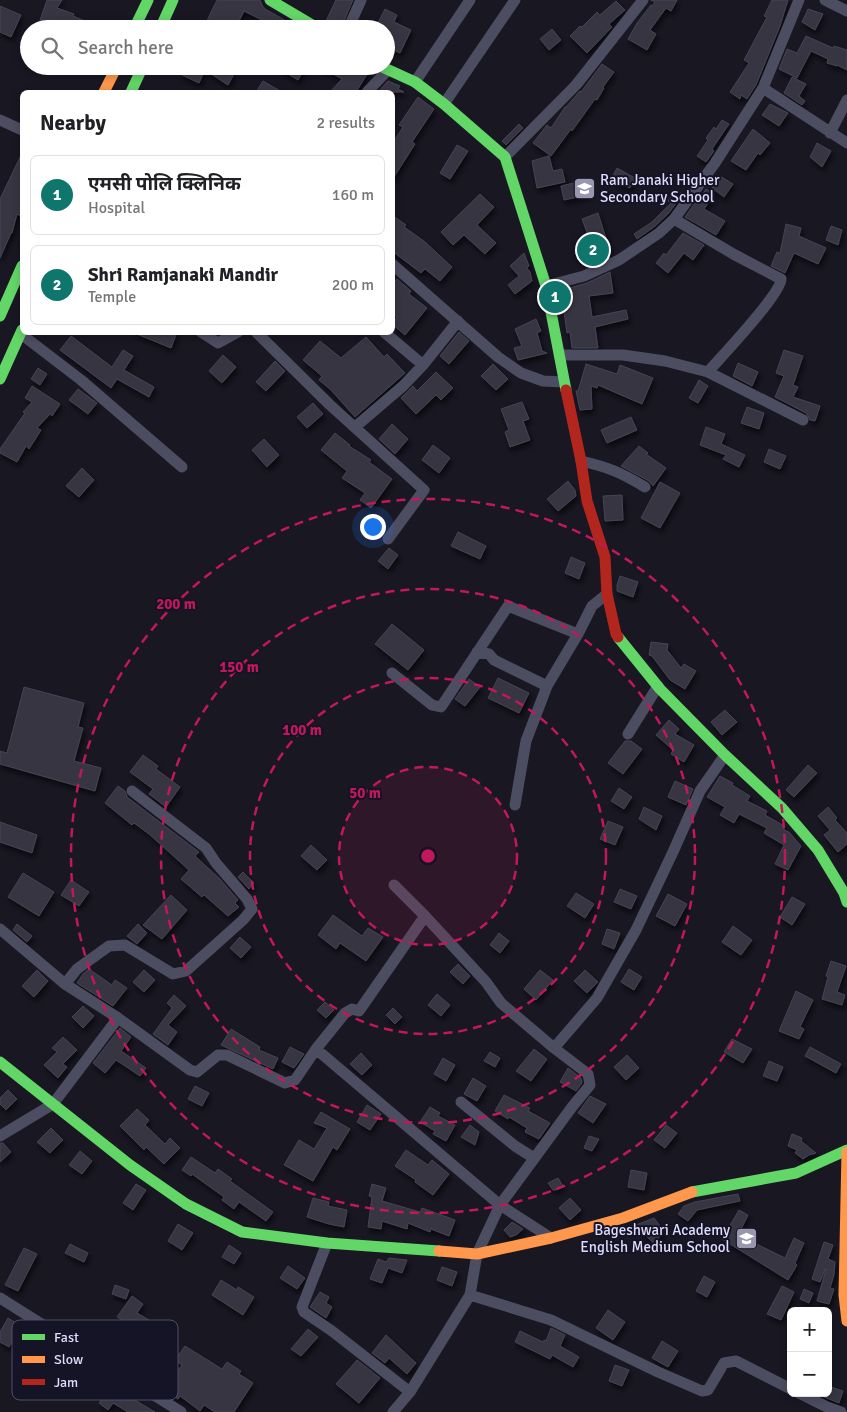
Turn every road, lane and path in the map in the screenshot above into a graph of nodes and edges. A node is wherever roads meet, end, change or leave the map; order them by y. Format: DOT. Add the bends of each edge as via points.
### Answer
graph roads {
  1 [pos="148,0"];
  2 [pos="173,0"];
  3 [pos="272,0"];
  4 [pos="361,0"];
  5 [pos="470,0"];
  6 [pos="515,0"];
  7 [pos="643,0"];
  8 [pos="799,0"];
  9 [pos="825,0"];
  10 [pos="847,11"];
  11 [pos="138,20"];
  12 [pos="164,20"];
  13 [pos="305,20"];
  14 [pos="352,20"];
  15 [pos="395,74"];
  16 [pos="112,75"];
  17 [pos="140,75"];
  18 [pos="380,75"];
  19 [pos="415,82"];
  20 [pos="763,88"];
  21 [pos="105,90"];
  22 [pos="132,90"];
  23 [pos="368,90"];
  24 [pos="847,100"];
  25 [pos="444,104"];
  26 [pos="0,120"];
  27 [pos="20,129"];
  28 [pos="830,133"];
  29 [pos="847,143"];
  30 [pos="505,157"];
  31 [pos="674,219"];
  32 [pos="395,267"];
  33 [pos="20,271"];
  34 [pos="0,285"];
  35 [pos="546,286"];
  36 [pos="12,290"];
  37 [pos="0,316"];
  38 [pos="458,321"];
  39 [pos="21,335"];
  40 [pos="26,335"];
  41 [pos="206,335"];
  42 [pos="233,335"];
  43 [pos="259,335"];
  44 [pos="388,335"];
  45 [pos="560,355"];
  46 [pos="423,365"];
  47 [pos="708,372"];
  48 [pos="0,379"];
  49 [pos="564,382"];
  50 [pos="803,420"];
  51 [pos="355,427"];
  52 [pos="581,461"];
  53 [pos="182,467"];
  54 [pos="645,487"];
  55 [pos="388,539"];
  56 [pos="607,594"];
  57 [pos="578,634"];
  58 [pos="477,652"];
  59 [pos="392,673"];
  60 [pos="547,686"];
  61 [pos="658,686"];
  62 [pos="628,734"];
  63 [pos="725,755"];
  64 [pos="132,791"];
  65 [pos="515,805"];
  66 [pos="394,885"];
  67 [pos="847,902"];
  68 [pos="425,916"];
  69 [pos="0,929"];
  70 [pos="65,984"];
  71 [pos="118,1018"];
  72 [pos="554,1048"];
  73 [pos="316,1049"];
  74 [pos="0,1062"];
  75 [pos="461,1102"];
  76 [pos="53,1104"];
  77 [pos="0,1136"];
  78 [pos="847,1151"];
  79 [pos="534,1158"];
  80 [pos="500,1205"];
  81 [pos="551,1238"];
  82 [pos="327,1243"];
  83 [pos="477,1254"];
  84 [pos="470,1295"];
  85 [pos="0,1298"];
  86 [pos="35,1320"];
  87 [pos="847,1321"];
  88 [pos="787,1387"];
  89 [pos="410,1392"];
  90 [pos="806,1397"];
  91 [pos="162,1400"];
  92 [pos="181,1412"];
  93 [pos="393,1412"];
  94 [pos="841,1412"];
  1 -- 11 [label="main road"];
  2 -- 12 [label="main road"];
  3 -- 13 [label="main road"];
  4 -- 14 [label="street"];
  5 -- 19 [label="street"];
  6 -- 25 [label="street"];
  7 -- 30 [label="street" via="576,84"];
  8 -- 20 [label="street"];
  9 -- 10 [label="street"];
  15 -- 19 [label="main road"];
  16 -- 21 [label="main road"];
  17 -- 22 [label="main road"];
  18 -- 23 [label="street"];
  19 -- 25 [label="main road"];
  20 -- 28 [label="street"];
  20 -- 31 [label="street"];
  24 -- 28 [label="street"];
  25 -- 30 [label="main road"];
  26 -- 27 [label="street"];
  28 -- 29 [label="street"];
  30 -- 35 [label="main road"];
  31 -- 35 [label="street" via="660,233 619,260 584,276"];
  31 -- 47 [label="street" via="781,279 769,301"];
  32 -- 38 [label="street"];
  33 -- 36 [label="main road"];
  34 -- 36 [label="street"];
  35 -- 45 [label="main road"];
  36 -- 37 [label="main road"];
  38 -- 46 [label="street"];
  38 -- 49 [label="street" via="521,373 543,381"];
  39 -- 48 [label="main road"];
  40 -- 53 [label="street"];
  41 -- 42 [label="street" via="218,343"];
  43 -- 51 [label="street"];
  44 -- 46 [label="street"];
  45 -- 47 [label="street" via="623,355"];
  45 -- 49 [label="main road"];
  46 -- 51 [label="street"];
  47 -- 50 [label="street"];
  49 -- 52 [label="main road"];
  51 -- 55 [label="street" via="424,490"];
  52 -- 54 [label="street" via="608,467"];
  52 -- 56 [label="main road" via="587,501 605,557"];
  56 -- 57 [label="street" via="592,606"];
  56 -- 61 [label="main road" via="616,634"];
  57 -- 58 [label="street" via="508,606"];
  57 -- 60 [label="street"];
  58 -- 59 [label="street" via="441,707 432,705"];
  58 -- 60 [label="street" via="489,654 494,660"];
  60 -- 65 [label="street" via="526,741"];
  61 -- 62 [label="street"];
  61 -- 63 [label="main road"];
  63 -- 67 [label="main road" via="782,808 818,850"];
  63 -- 72 [label="street" via="700,791 636,930 597,998"];
  64 -- 70 [label="street" via="206,848 248,899 252,909 186,972 173,974 125,945 109,946 77,970"];
  66 -- 68 [label="street"];
  68 -- 72 [label="street" via="486,982 501,1004"];
  68 -- 73 [label="street" via="359,1011 352,1009 345,1013"];
  69 -- 70 [label="street"];
  70 -- 71 [label="street"];
  71 -- 73 [label="street" via="183,1066 197,1072 218,1055 227,1056 290,1083"];
  71 -- 76 [label="street"];
  72 -- 79 [label="street" via="588,1074 590,1085"];
  73 -- 80 [label="street"];
  74 -- 76 [label="main road"];
  75 -- 79 [label="street"];
  76 -- 77 [label="street"];
  76 -- 82 [label="main road" via="186,1204 242,1232"];
  78 -- 81 [label="main road" via="796,1173 692,1192 623,1218"];
  78 -- 87 [label="main road" via="844,1295"];
  79 -- 80 [label="street"];
  80 -- 81 [label="street"];
  80 -- 83 [label="street"];
  81 -- 83 [label="main road"];
  82 -- 83 [label="main road"];
  82 -- 89 [label="street" via="302,1307 304,1312"];
  83 -- 84 [label="street"];
  84 -- 88 [label="street" via="551,1320 702,1391 708,1390 724,1363 736,1361"];
  84 -- 89 [label="street"];
  85 -- 86 [label="street"];
  89 -- 93 [label="street"];
  90 -- 94 [label="street"];
  91 -- 92 [label="street"];
}
